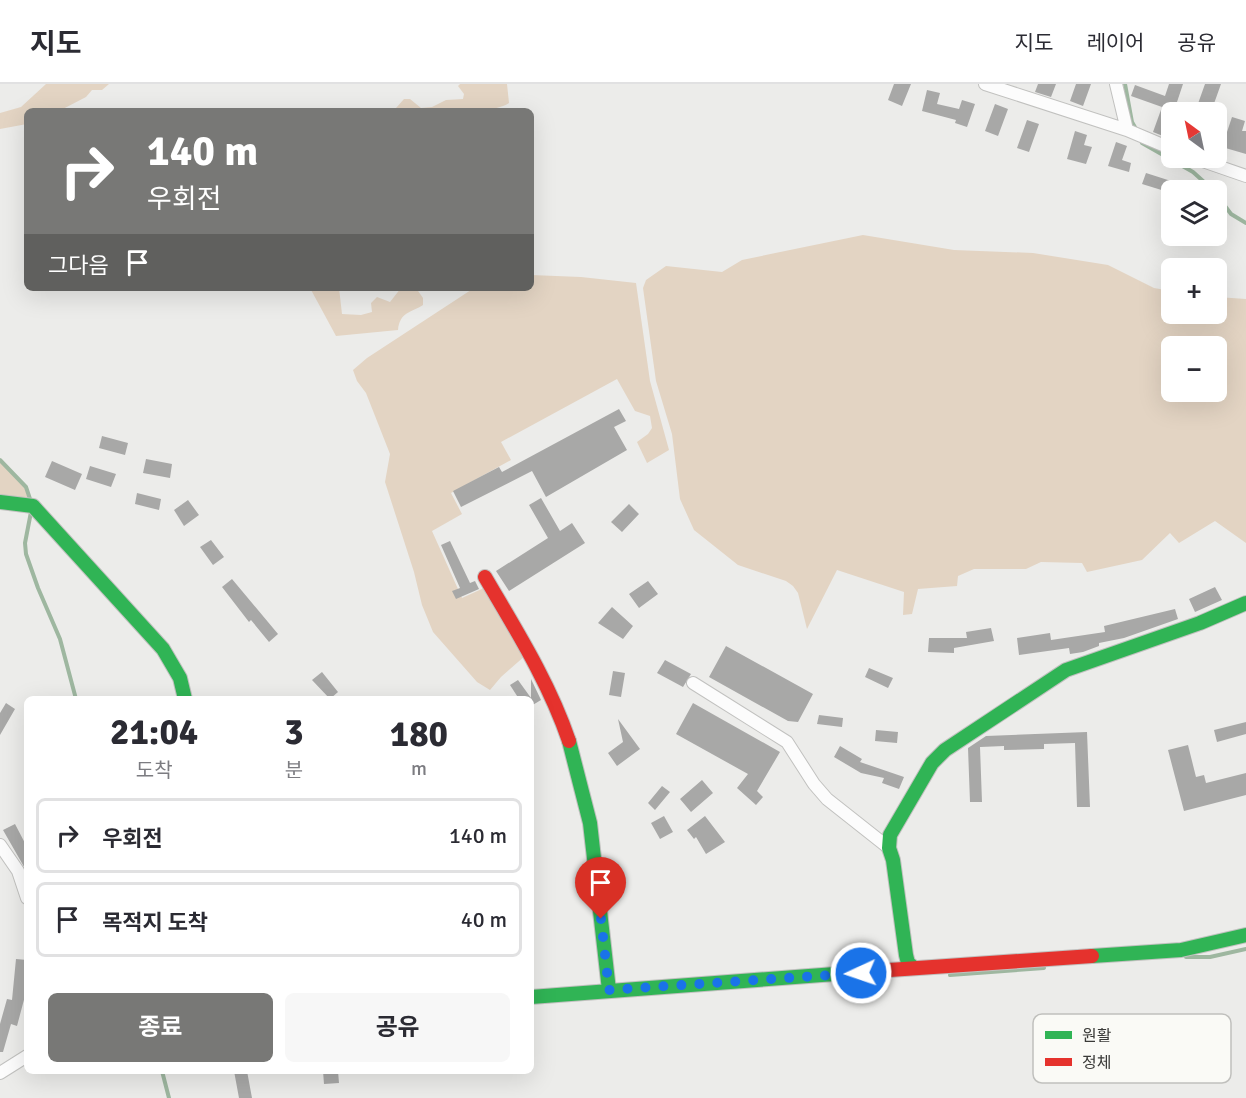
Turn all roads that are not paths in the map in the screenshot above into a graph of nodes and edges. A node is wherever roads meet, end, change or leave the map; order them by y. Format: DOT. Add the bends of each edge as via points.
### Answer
graph roads {
  1 [pos="985,84"];
  2 [pos="1116,84"];
  3 [pos="1127,130"];
  4 [pos="1161,144"];
  5 [pos="1223,168"];
  6 [pos="1246,176"];
  7 [pos="0,502"];
  8 [pos="484,577"];
  9 [pos="1246,603"];
  10 [pos="693,683"];
  11 [pos="184,696"];
  12 [pos="0,844"];
  13 [pos="889,848"];
  14 [pos="24,889"];
  15 [pos="1246,935"];
  16 [pos="914,968"];
  17 [pos="609,990"];
  18 [pos="534,997"];
  19 [pos="24,1058"];
  20 [pos="0,1073"];
  1 -- 3 [label="street"];
  2 -- 3 [label="street"];
  3 -- 4 [label="street"];
  5 -- 6 [label="street"];
  7 -- 11 [label="street" via="26,505 163,649 180,678"];
  8 -- 17 [label="street" via="546,683 577,764 587,802"];
  9 -- 13 [label="street" via="1066,670 945,750 932,763 905,807 890,835"];
  10 -- 13 [label="street" via="787,742 827,799"];
  12 -- 14 [label="street" via="18,871"];
  13 -- 16 [label="street" via="906,955"];
  15 -- 16 [label="street" via="1181,950"];
  16 -- 17 [label="street"];
  17 -- 18 [label="street"];
  19 -- 20 [label="street"];
}
